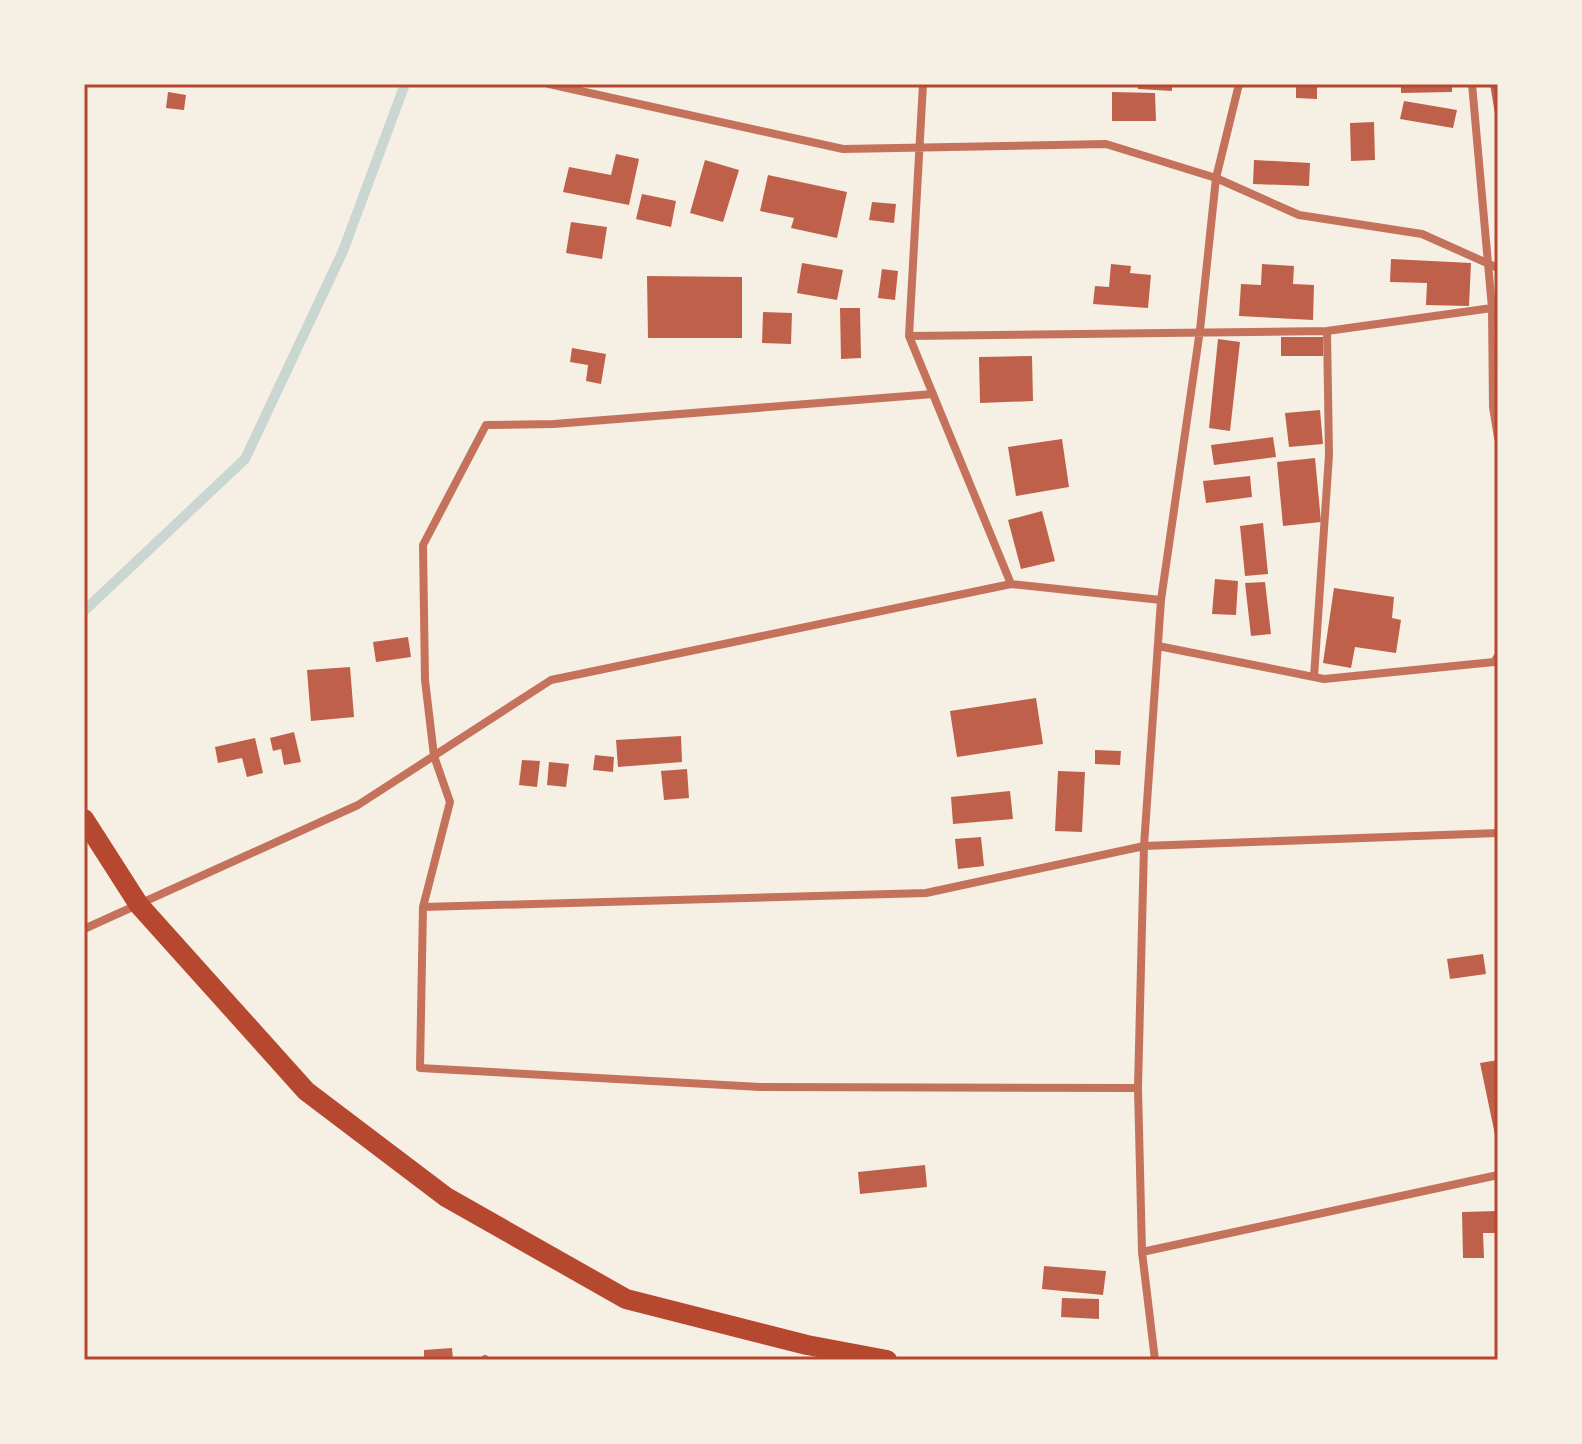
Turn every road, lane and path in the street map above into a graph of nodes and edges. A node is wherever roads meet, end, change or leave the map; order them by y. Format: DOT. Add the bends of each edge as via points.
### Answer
graph roads {
  1 [pos="549,84"];
  2 [pos="923,84"];
  3 [pos="1239,84"];
  4 [pos="1472,84"];
  5 [pos="920,148"];
  6 [pos="1216,178"];
  7 [pos="1487,263"];
  8 [pos="1498,268"];
  9 [pos="1492,308"];
  10 [pos="1200,330"];
  11 [pos="1327,331"];
  12 [pos="909,336"];
  13 [pos="933,394"];
  14 [pos="1498,438"];
  15 [pos="1011,584"];
  16 [pos="1161,600"];
  17 [pos="1158,646"];
  18 [pos="1498,656"];
  19 [pos="1314,677"];
  20 [pos="434,756"];
  21 [pos="84,819"];
  22 [pos="1498,833"];
  23 [pos="1144,846"];
  24 [pos="139,905"];
  25 [pos="423,907"];
  26 [pos="84,929"];
  27 [pos="1138,1088"];
  28 [pos="1498,1175"];
  29 [pos="1142,1252"];
  30 [pos="887,1360"];
  31 [pos="1155,1360"];
  1 -- 5 [label="street" via="843,149"];
  2 -- 5 [label="street"];
  3 -- 6 [label="street"];
  4 -- 7 [label="street"];
  5 -- 6 [label="street" via="1106,144"];
  5 -- 12 [label="street"];
  6 -- 7 [label="street" via="1299,215 1422,234"];
  6 -- 10 [label="street"];
  7 -- 8 [label="street"];
  7 -- 9 [label="street"];
  9 -- 11 [label="street"];
  9 -- 14 [label="street"];
  10 -- 11 [label="street"];
  10 -- 12 [label="street"];
  10 -- 16 [label="street"];
  11 -- 19 [label="street" via="1329,455"];
  12 -- 13 [label="street"];
  13 -- 15 [label="street"];
  13 -- 20 [label="street" via="486,425 423,545 425,680"];
  15 -- 16 [label="street"];
  15 -- 20 [label="street" via="551,680"];
  16 -- 17 [label="street"];
  17 -- 19 [label="street"];
  17 -- 23 [label="street"];
  18 -- 19 [label="street" via="1494,662"];
  20 -- 24 [label="street" via="358,805"];
  20 -- 25 [label="street" via="450,802"];
  21 -- 24 [label="main road"];
  22 -- 23 [label="street"];
  23 -- 25 [label="street" via="926,893"];
  23 -- 27 [label="street"];
  24 -- 26 [label="street"];
  24 -- 30 [label="main road" via="306,1091 446,1197 626,1299"];
  25 -- 27 [label="street" via="420,1068 760,1087"];
  27 -- 29 [label="street"];
  28 -- 29 [label="street"];
  29 -- 31 [label="street"];
}
